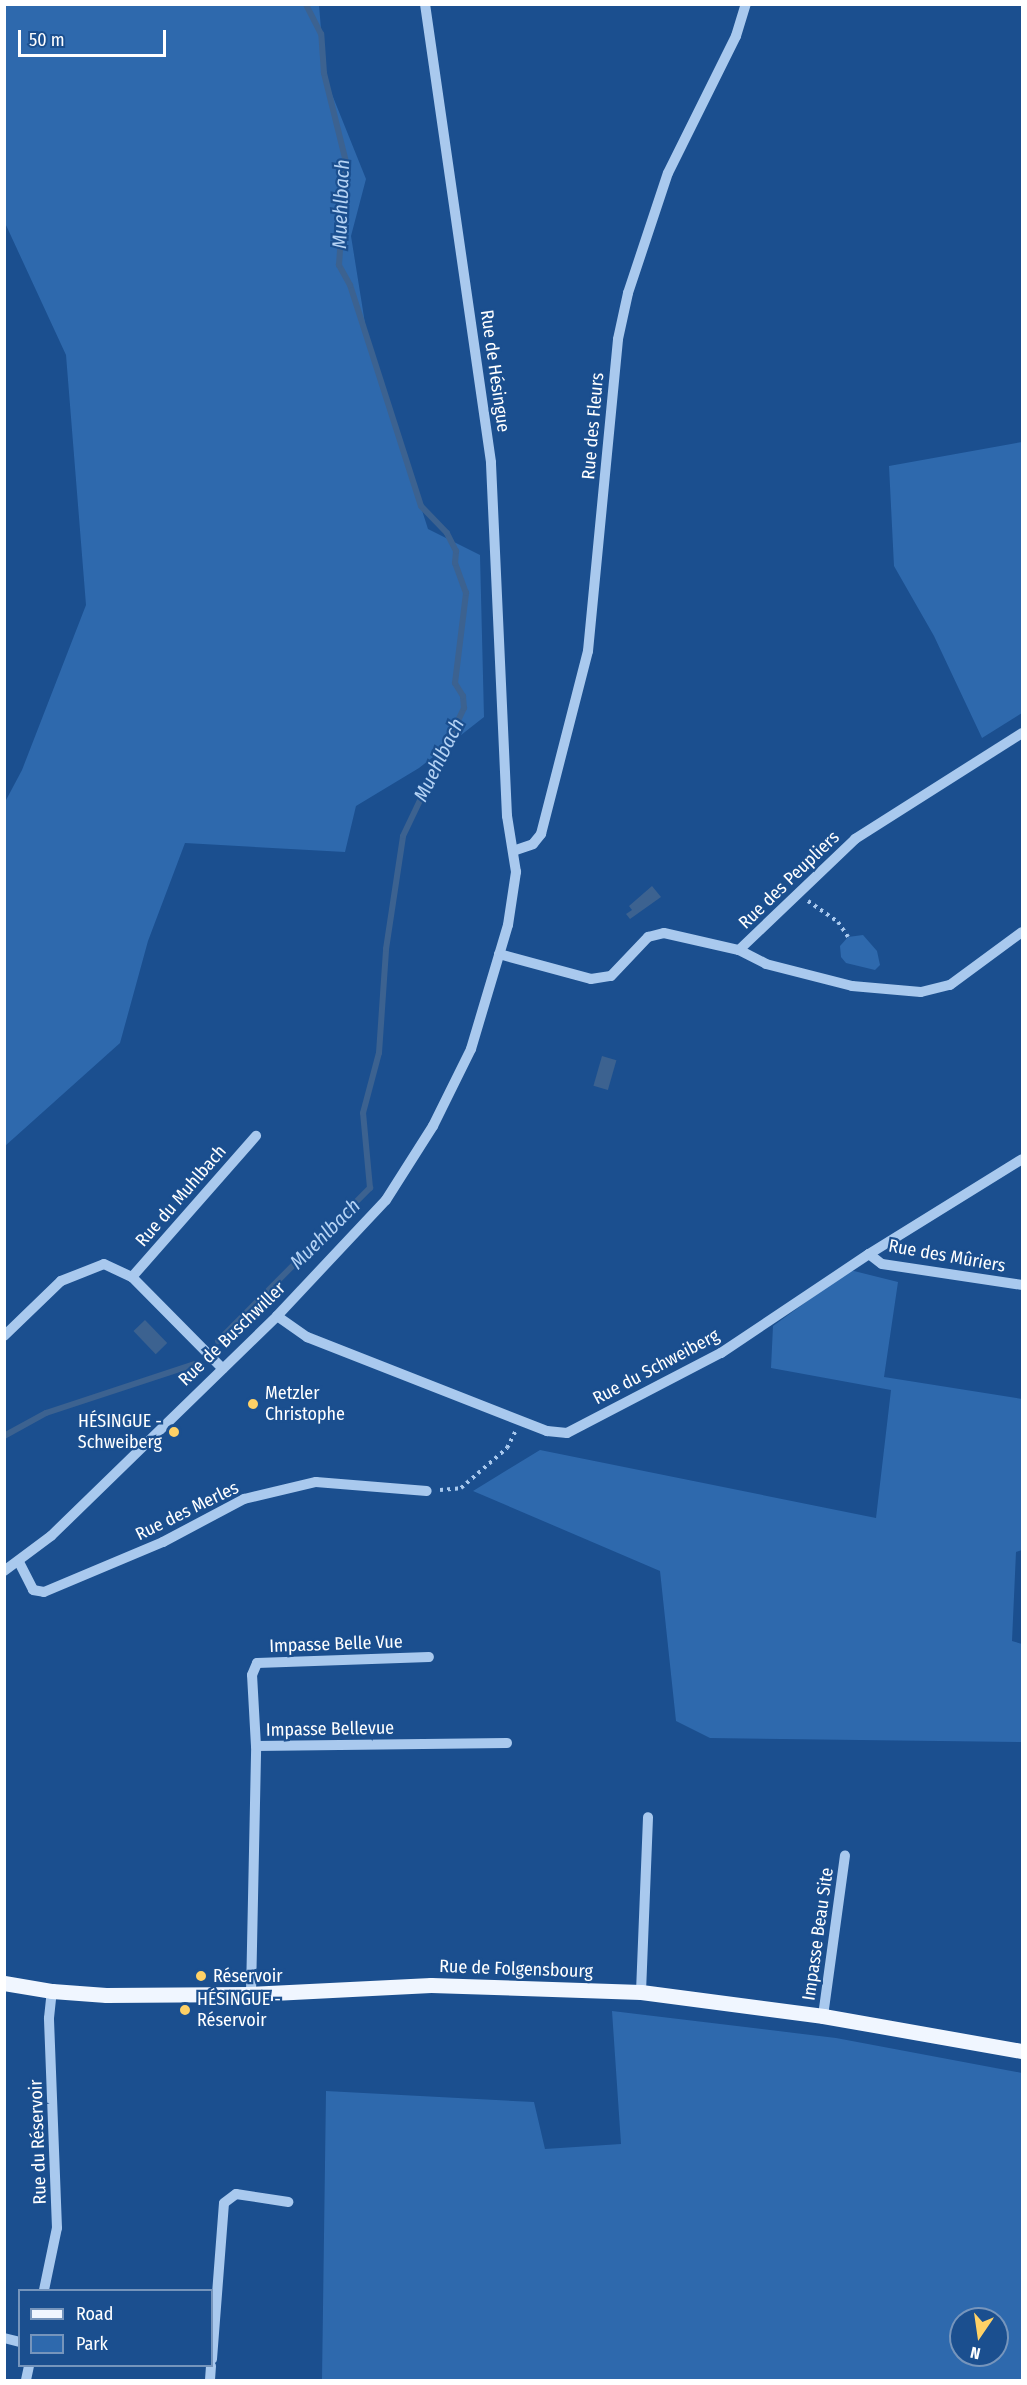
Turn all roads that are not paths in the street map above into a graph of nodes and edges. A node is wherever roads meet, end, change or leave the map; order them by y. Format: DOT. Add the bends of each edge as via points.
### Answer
graph roads {
  1 [pos="425,4"];
  2 [pos="746,4"];
  3 [pos="1023,733"];
  4 [pos="504,744"];
  5 [pos="513,851"];
  6 [pos="1023,932"];
  7 [pos="739,950"];
  8 [pos="500,954"];
  9 [pos="256,1136"];
  10 [pos="1023,1159"];
  11 [pos="869,1254"];
  12 [pos="132,1277"];
  13 [pos="1023,1285"];
  14 [pos="277,1316"];
  15 [pos="4,1336"];
  16 [pos="223,1369"];
  17 [pos="427,1491"];
  18 [pos="19,1562"];
  19 [pos="4,1571"];
  20 [pos="429,1657"];
  21 [pos="507,1743"];
  22 [pos="256,1746"];
  23 [pos="648,1817"];
  24 [pos="845,1855"];
  25 [pos="4,1983"];
  26 [pos="52,1992"];
  27 [pos="641,1992"];
  28 [pos="251,1994"];
  29 [pos="823,2016"];
  30 [pos="1023,2051"];
  31 [pos="288,2202"];
  32 [pos="44,2289"];
  33 [pos="213,2347"];
  1 -- 4 [label="street, Rue de Hésingue" via="491,462"];
  2 -- 5 [label="street, Rue des Fleurs" via="736,36 669,173 628,294 618,339 588,651 541,834 533,844"];
  3 -- 7 [label="street, Rue des Peupliers" via="855,839"];
  4 -- 5 [label="street, Rue de Buschwiller"];
  5 -- 8 [label="street, Rue de Buschwiller" via="516,891"];
  6 -- 7 [label="street" via="950,985 921,992 852,986 766,964"];
  7 -- 8 [label="street, Rue des Peupliers" via="664,933 648,937 610,976 591,979"];
  8 -- 14 [label="street, Rue de Buschwiller" via="471,1049 433,1126 386,1200"];
  9 -- 12 [label="street, Rue du Muhlbach"];
  10 -- 11 [label="street, Rue du Schweiberg"];
  11 -- 13 [label="street, Rue des Mûriers" via="882,1264"];
  11 -- 14 [label="street, Rue du Schweiberg" via="721,1353 567,1433 547,1431 307,1337"];
  12 -- 15 [label="street" via="104,1264 61,1281"];
  12 -- 16 [label="street"];
  14 -- 16 [label="street, Rue de Buschwiller"];
  16 -- 18 [label="street, Rue de Buschwiller"];
  17 -- 18 [label="street, Rue des Merles" via="316,1482 244,1499 153,1547 44,1592 33,1590"];
  18 -- 19 [label="street, Rue de Buschwiller"];
  20 -- 22 [label="street, Impasse Belle Vue" via="257,1663 252,1675"];
  21 -- 22 [label="street, Impasse Bellevue"];
  22 -- 28 [label="street, Impasse Bellevue"];
  23 -- 27 [label="street"];
  24 -- 29 [label="street, Impasse Beau Site"];
  25 -- 26 [label="main road, Rue de Folgensbourg"];
  26 -- 28 [label="main road, Rue de Folgensbourg"];
  26 -- 32 [label="street, Rue du Réservoir" via="57,2228"];
  27 -- 28 [label="main road, Rue de Folgensbourg" via="431,1986"];
  27 -- 29 [label="main road, Rue de Folgensbourg"];
  29 -- 30 [label="main road, Rue de Folgensbourg"];
  31 -- 33 [label="street" via="236,2194 225,2204"];
}
